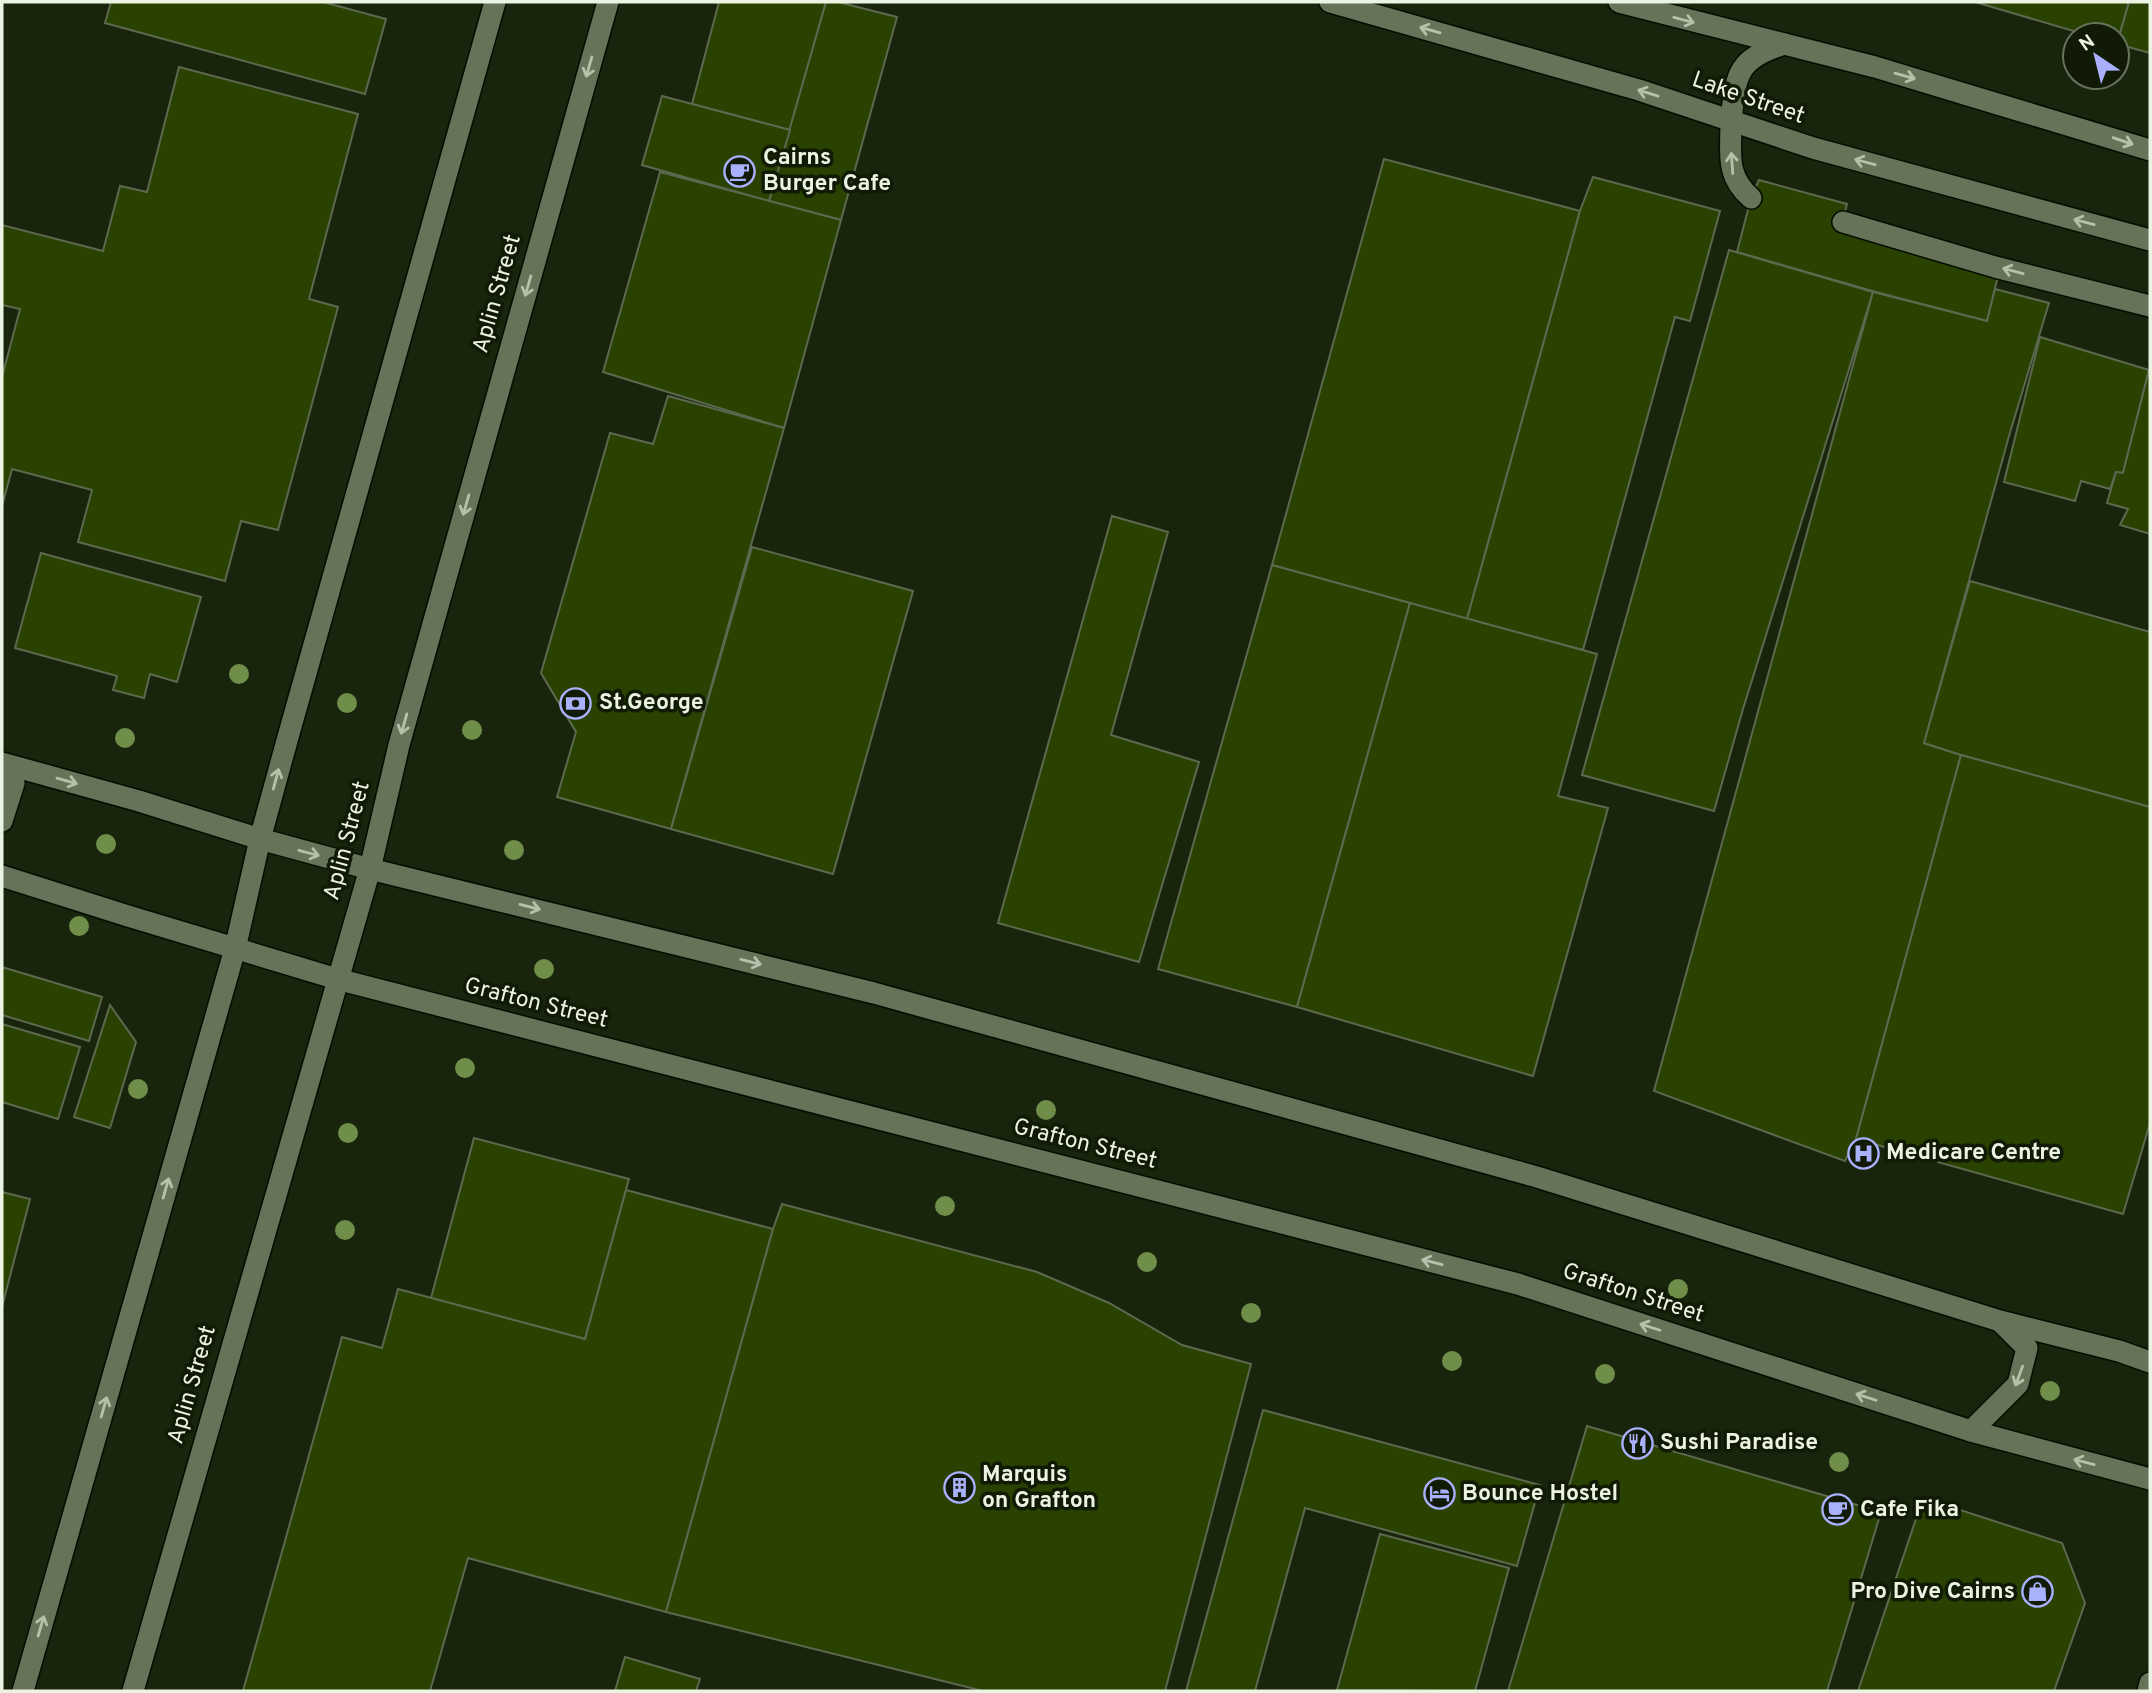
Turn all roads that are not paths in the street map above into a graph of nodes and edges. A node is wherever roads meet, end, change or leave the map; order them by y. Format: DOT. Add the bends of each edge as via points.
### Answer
graph roads {
  1 [pos="495,2"];
  2 [pos="608,2"];
  3 [pos="1330,2"];
  4 [pos="1619,2"];
  5 [pos="1784,44"];
  6 [pos="1731,121"];
  7 [pos="2150,150"];
  8 [pos="1751,198"];
  9 [pos="1843,222"];
  10 [pos="2150,240"];
  11 [pos="2150,306"];
  12 [pos="2,763"];
  13 [pos="2,771"];
  14 [pos="2,821"];
  15 [pos="260,839"];
  16 [pos="370,869"];
  17 [pos="2,876"];
  18 [pos="235,949"];
  19 [pos="337,979"];
  20 [pos="2000,1321"];
  21 [pos="2150,1362"];
  22 [pos="1971,1431"];
  23 [pos="2150,1479"];
  24 [pos="2150,1683"];
  25 [pos="23,1691"];
  26 [pos="133,1691"];
  27 [pos="2148,1691"];
  15 -- 1 [label="street, one-way"];
  2 -- 16 [label="street, Aplin Street, one-way" via="399,745"];
  6 -- 3 [label="street, Lake Street, one-way" via="1639,90"];
  4 -- 5 [label="street, one-way"];
  5 -- 6 [label="street" via="1742,68 1734,87"];
  5 -- 7 [label="street, one-way"];
  8 -- 6 [label="street, one-way" via="1733,174"];
  10 -- 6 [label="street, Lake Street, one-way" via="1813,148"];
  11 -- 9 [label="street, one-way"];
  12 -- 15 [label="street, one-way"];
  13 -- 14 [label="street" via="14,783"];
  15 -- 16 [label="street, one-way"];
  15 -- 18 [label="street"];
  16 -- 19 [label="street, Aplin Street"];
  16 -- 20 [label="street, one-way" via="874,993 1537,1177"];
  17 -- 18 [label="street, Grafton Street"];
  18 -- 19 [label="street, Grafton Street"];
  25 -- 18 [label="street, one-way"];
  22 -- 19 [label="street, Grafton Street, one-way" via="1518,1284"];
  19 -- 26 [label="street, Aplin Street"];
  20 -- 21 [label="street"];
  20 -- 22 [label="street, one-way" via="2027,1348 2018,1384"];
  23 -- 22 [label="street, Grafton Street, one-way"];
  24 -- 27 [label="street"];
}
